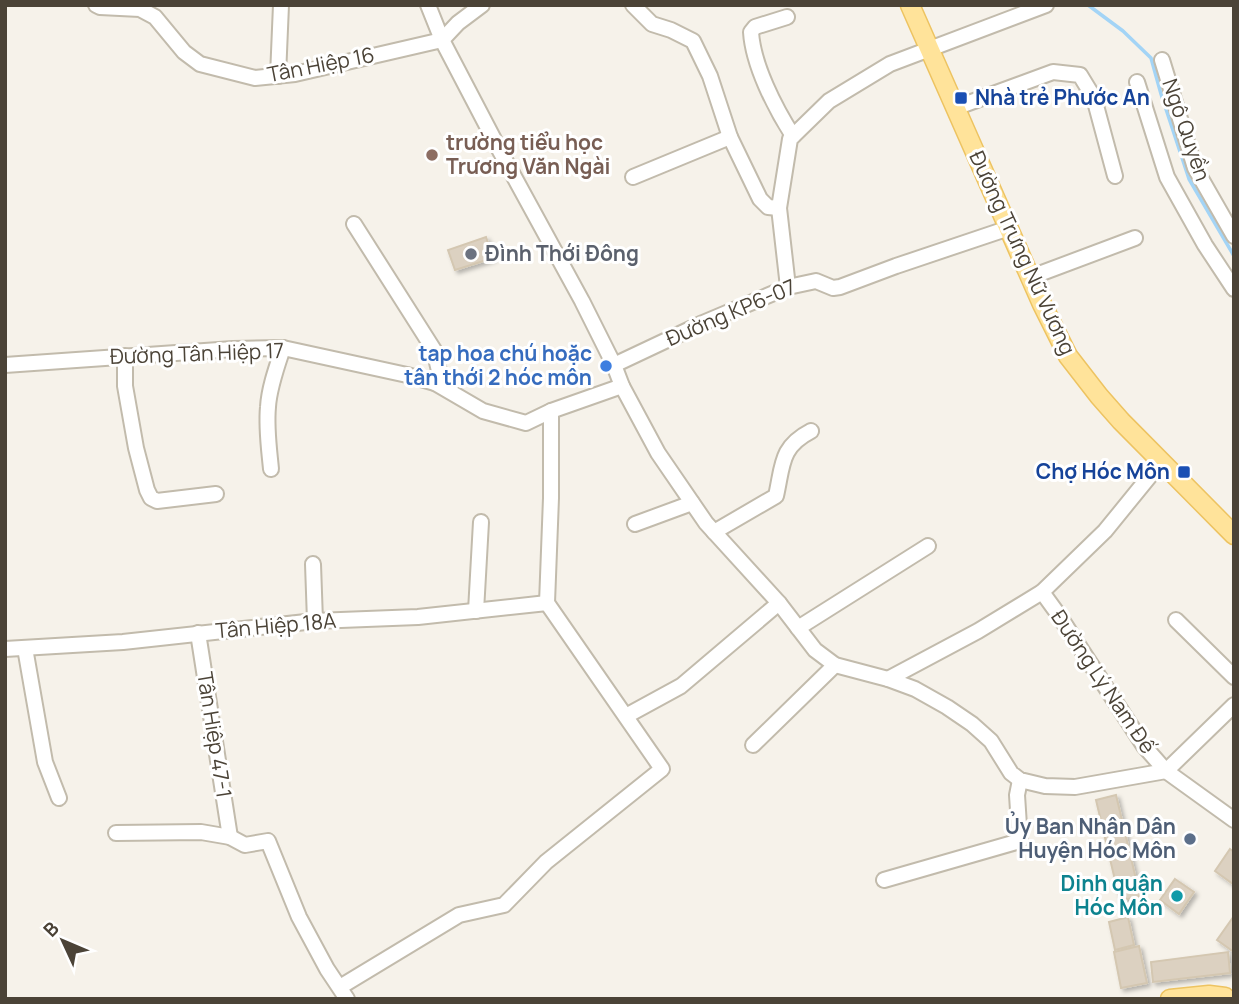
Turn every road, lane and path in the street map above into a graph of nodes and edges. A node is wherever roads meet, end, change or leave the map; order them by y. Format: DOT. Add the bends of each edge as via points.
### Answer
graph roads {
  1 [pos="96,5"];
  2 [pos="281,5"];
  3 [pos="428,5"];
  4 [pos="482,5"];
  5 [pos="633,5"];
  6 [pos="910,5"];
  7 [pos="1046,5"];
  8 [pos="140,7"];
  9 [pos="787,17"];
  10 [pos="442,40"];
  11 [pos="928,49"];
  12 [pos="1163,60"];
  13 [pos="278,76"];
  14 [pos="1138,82"];
  15 [pos="955,108"];
  16 [pos="793,136"];
  17 [pos="730,137"];
  18 [pos="1115,176"];
  19 [pos="633,177"];
  20 [pos="779,208"];
  21 [pos="354,224"];
  22 [pos="1009,228"];
  23 [pos="1234,236"];
  24 [pos="1135,238"];
  25 [pos="1031,277"];
  26 [pos="788,287"];
  27 [pos="1234,289"];
  28 [pos="283,348"];
  29 [pos="125,356"];
  30 [pos="5,365"];
  31 [pos="614,365"];
  32 [pos="435,383"];
  33 [pos="622,386"];
  34 [pos="551,411"];
  35 [pos="811,431"];
  36 [pos="1161,460"];
  37 [pos="271,469"];
  38 [pos="216,494"];
  39 [pos="692,503"];
  40 [pos="481,522"];
  41 [pos="635,524"];
  42 [pos="714,532"];
  43 [pos="1234,535"];
  44 [pos="928,546"];
  45 [pos="313,564"];
  46 [pos="1042,592"];
  47 [pos="547,603"];
  48 [pos="779,603"];
  49 [pos="476,611"];
  50 [pos="1176,620"];
  51 [pos="314,621"];
  52 [pos="798,628"];
  53 [pos="198,633"];
  54 [pos="25,648"];
  55 [pos="5,649"];
  56 [pos="835,665"];
  57 [pos="1234,677"];
  58 [pos="888,678"];
  59 [pos="1234,705"];
  60 [pos="626,716"];
  61 [pos="753,745"];
  62 [pos="1166,771"];
  63 [pos="1020,780"];
  64 [pos="59,799"];
  65 [pos="1234,820"];
  66 [pos="116,833"];
  67 [pos="230,837"];
  68 [pos="884,880"];
  69 [pos="344,993"];
  70 [pos="1228,995"];
  71 [pos="1170,999"];
  1 -- 8 [label="street, Tân Hiệp 16"];
  2 -- 13 [label="street"];
  3 -- 10 [label="street"];
  4 -- 10 [label="street"];
  5 -- 17 [label="street" via="652,24 693,41"];
  6 -- 11 [label="main road, Đường Trưng Nữ Vương"];
  7 -- 11 [label="street"];
  8 -- 13 [label="street, Tân Hiệp 16" via="200,64 256,78"];
  9 -- 16 [label="street" via="751,32 758,66"];
  10 -- 13 [label="street, Tân Hiệp 16"];
  10 -- 31 [label="street"];
  11 -- 15 [label="main road, Đường Trưng Nữ Vương"];
  11 -- 16 [label="street" via="890,64 829,101"];
  12 -- 23 [label="street, Ngô Quyền" via="1195,168"];
  14 -- 27 [label="street, Ngô Quyền" via="1167,177"];
  15 -- 18 [label="street" via="1053,72 1080,75 1094,98"];
  15 -- 22 [label="main road, Đường Trưng Nữ Vương"];
  16 -- 20 [label="street"];
  17 -- 19 [label="street"];
  17 -- 20 [label="street" via="760,200"];
  20 -- 26 [label="street"];
  21 -- 32 [label="street" via="434,350 440,375"];
  22 -- 25 [label="main road, Đường Trưng Nữ Vương"];
  22 -- 26 [label="street, Đường KP6-07" via="840,287 816,281"];
  24 -- 25 [label="street"];
  25 -- 36 [label="main road, Đường Trưng Nữ Vương" via="1068,356 1121,421"];
  26 -- 31 [label="street, Đường KP6-07"];
  28 -- 29 [label="street, Đường Tân Hiệp 17"];
  28 -- 32 [label="street, Đường Tân Hiệp 17"];
  28 -- 37 [label="street" via="267,408"];
  29 -- 30 [label="street, Đường Tân Hiệp 17"];
  29 -- 38 [label="street" via="125,386 136,448 151,498"];
  31 -- 33 [label="street"];
  32 -- 34 [label="street, Đường Tân Hiệp 17" via="483,411 526,423"];
  33 -- 34 [label="street, Đường Tân Hiệp 17"];
  33 -- 39 [label="street"];
  34 -- 47 [label="street"];
  35 -- 42 [label="street" via="786,451 776,496"];
  36 -- 43 [label="main road, Đường Trưng Nữ Vương"];
  36 -- 46 [label="street" via="1105,531"];
  39 -- 41 [label="street"];
  39 -- 42 [label="street"];
  40 -- 49 [label="street"];
  42 -- 48 [label="street"];
  44 -- 52 [label="street"];
  45 -- 51 [label="street"];
  46 -- 58 [label="street"];
  46 -- 62 [label="street, Đường Lý Nam Đế" via="1144,746"];
  47 -- 49 [label="street, Tân Hiệp 18A"];
  47 -- 60 [label="street"];
  48 -- 52 [label="street"];
  48 -- 60 [label="street" via="681,686"];
  49 -- 51 [label="street, Tân Hiệp 18A"];
  50 -- 57 [label="street"];
  51 -- 53 [label="street, Tân Hiệp 18A"];
  52 -- 56 [label="street" via="815,650"];
  53 -- 54 [label="street, Tân Hiệp 18A"];
  53 -- 67 [label="street, Tân Hiệp 47-1"];
  54 -- 55 [label="street, Tân Hiệp 18A"];
  54 -- 64 [label="street" via="45,762"];
  56 -- 58 [label="street"];
  56 -- 61 [label="street"];
  58 -- 63 [label="street" via="972,724"];
  59 -- 62 [label="street"];
  60 -- 69 [label="street" via="662,769 546,862 504,905 459,915"];
  62 -- 63 [label="street" via="1075,787"];
  62 -- 65 [label="street, Đường Lý Nam Đế"];
  63 -- 68 [label="street" via="1020,841"];
  66 -- 67 [label="street" via="201,832"];
  67 -- 69 [label="street" via="245,845 268,841 299,917"];
  70 -- 71 [label="main road"];
}
